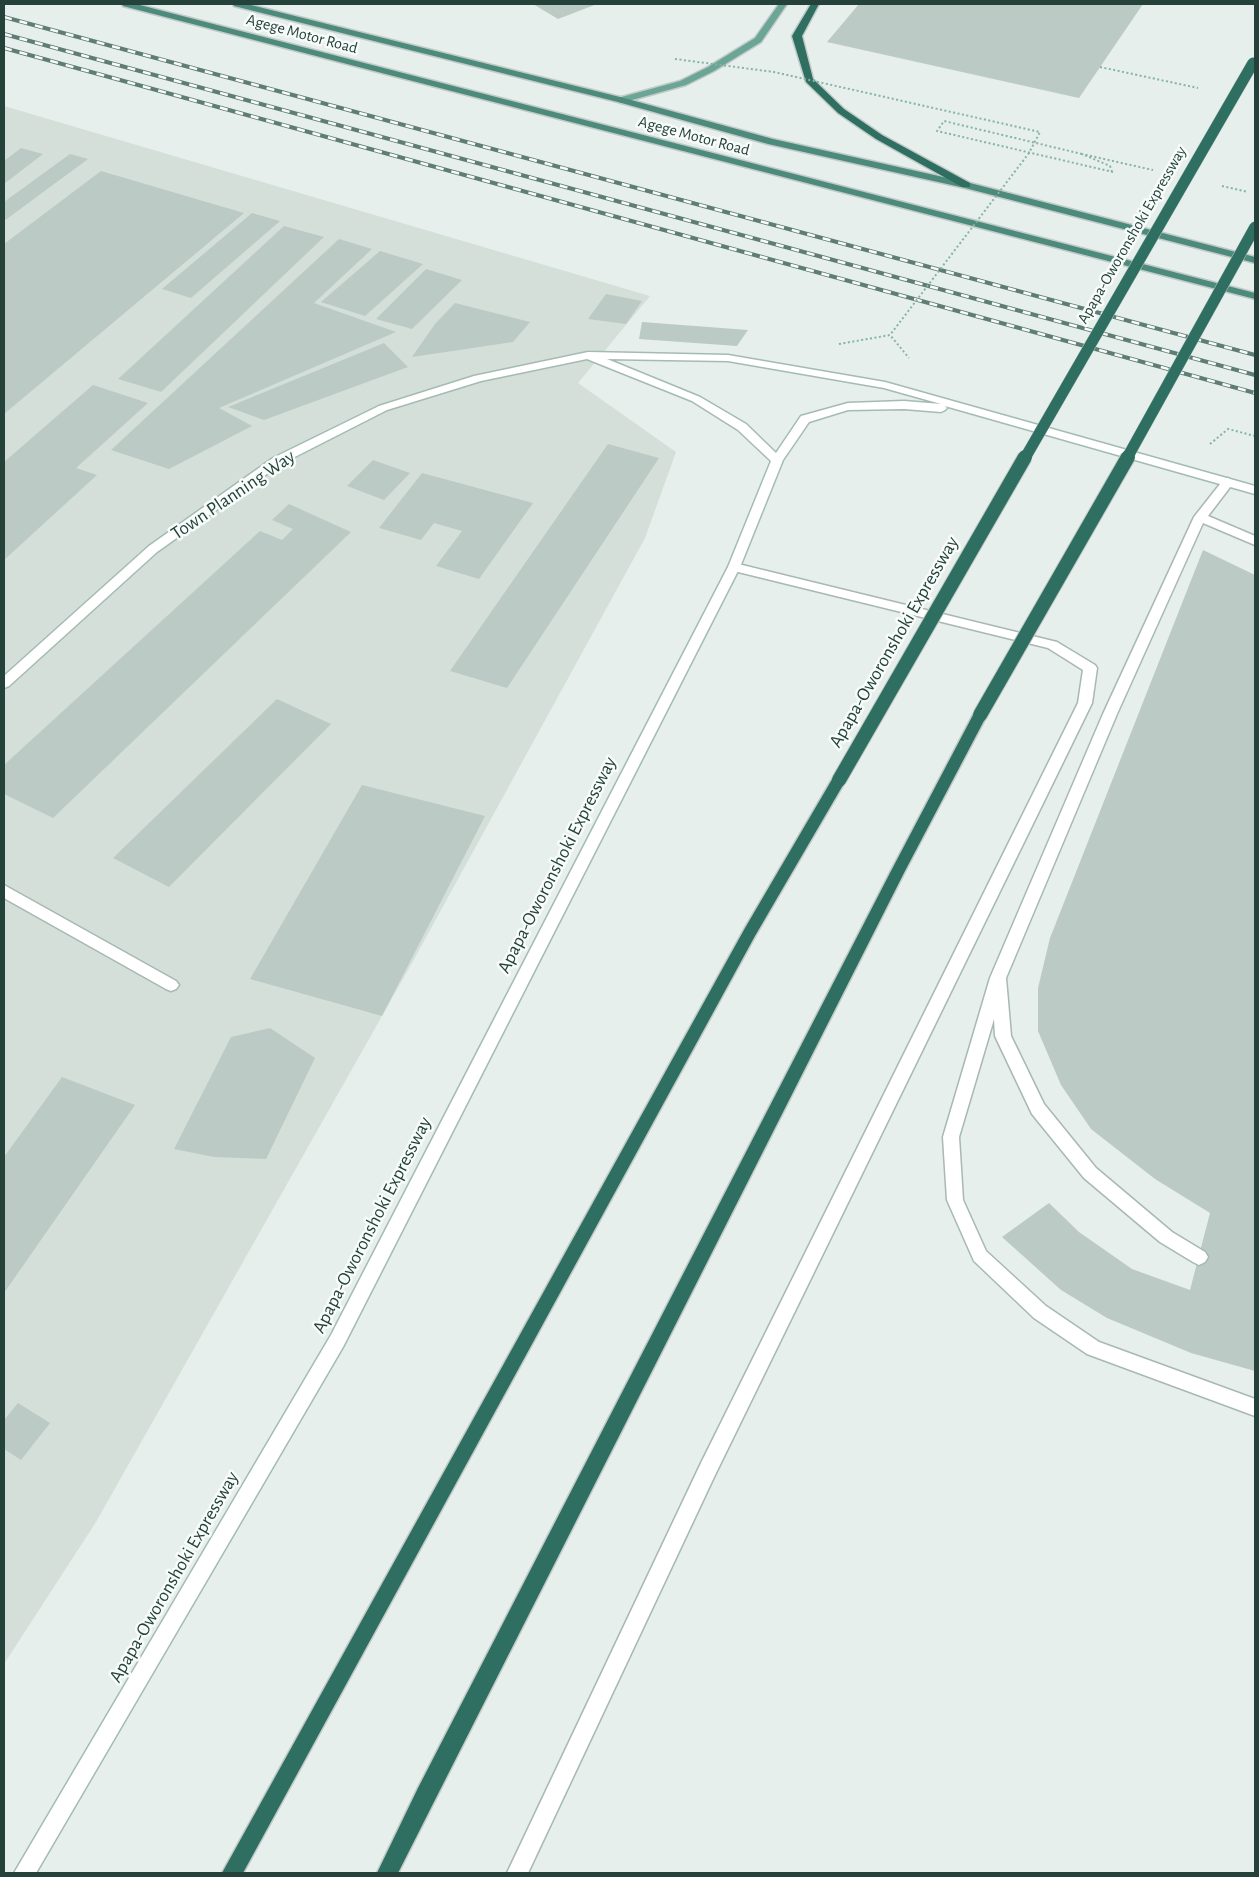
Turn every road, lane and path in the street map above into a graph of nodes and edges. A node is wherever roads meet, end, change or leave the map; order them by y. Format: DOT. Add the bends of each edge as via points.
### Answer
graph roads {
  1 [pos="126,4"];
  2 [pos="237,4"];
  3 [pos="783,4"];
  4 [pos="815,4"];
  5 [pos="675,59"];
  6 [pos="1255,59"];
  7 [pos="1100,67"];
  8 [pos="1207,90"];
  9 [pos="621,100"];
  10 [pos="1029,153"];
  11 [pos="1082,154"];
  12 [pos="1113,172"];
  13 [pos="966,185"];
  14 [pos="1255,227"];
  15 [pos="1255,260"];
  16 [pos="1255,296"];
  17 [pos="890,335"];
  18 [pos="588,355"];
  19 [pos="973,410"];
  20 [pos="1228,429"];
  21 [pos="1255,436"];
  22 [pos="777,460"];
  23 [pos="1228,482"];
  24 [pos="1255,490"];
  25 [pos="1200,518"];
  26 [pos="1255,541"];
  27 [pos="734,567"];
  28 [pos="4,683"];
  29 [pos="4,891"];
  30 [pos="998,978"];
  31 [pos="171,985"];
  32 [pos="1199,1257"];
  33 [pos="1255,1407"];
  34 [pos="24,1873"];
  35 [pos="232,1873"];
  36 [pos="387,1873"];
  37 [pos="517,1873"];
  1 -- 16 [label="highway, Agege Motor Road"];
  2 -- 9 [label="highway, Agege Motor Road"];
  3 -- 9 [label="main road" via="758,40 711,69 683,82"];
  4 -- 13 [label="highway" via="797,36 809,80 841,111 879,137"];
  5 -- 10 [label="path, bridge" via="774,72 1040,132"];
  6 -- 35 [label="highway, Apapa-Oworonshoki Expressway, bridge" via="745,940"];
  7 -- 8 [label="path, bridge"];
  9 -- 13 [label="highway, Agege Motor Road" via="771,142"];
  10 -- 11 [label="path" via="937,131 944,121"];
  10 -- 12 [label="path"];
  10 -- 17 [label="path, bridge"];
  13 -- 15 [label="highway, Agege Motor Road"];
  14 -- 36 [label="highway, bridge" via="1147,424 980,715"];
  18 -- 19 [label="main road" via="728,358 885,385"];
  18 -- 22 [label="main road" via="696,399 742,427"];
  18 -- 28 [label="main road, Town Planning Way" via="478,378 383,408 277,461 153,549"];
  19 -- 22 [label="main road, Apapa-Oworonshoki Expressway" via="904,405 848,407 805,419"];
  19 -- 23 [label="main road"];
  20 -- 21 [label="path"];
  22 -- 27 [label="main road, Apapa-Oworonshoki Expressway"];
  23 -- 24 [label="main road"];
  23 -- 25 [label="main road"];
  25 -- 26 [label="main road"];
  25 -- 30 [label="main road" via="1110,714"];
  27 -- 34 [label="main road, Apapa-Oworonshoki Expressway" via="337,1341"];
  27 -- 37 [label="main road" via="1052,645 1090,668 1085,703 708,1469"];
  29 -- 31 [label="main road"];
  30 -- 32 [label="main road" via="1003,1036 1038,1109 1090,1173 1166,1237"];
  30 -- 33 [label="main road" via="951,1137 954,1200 980,1256 1040,1312 1093,1348"];
}
